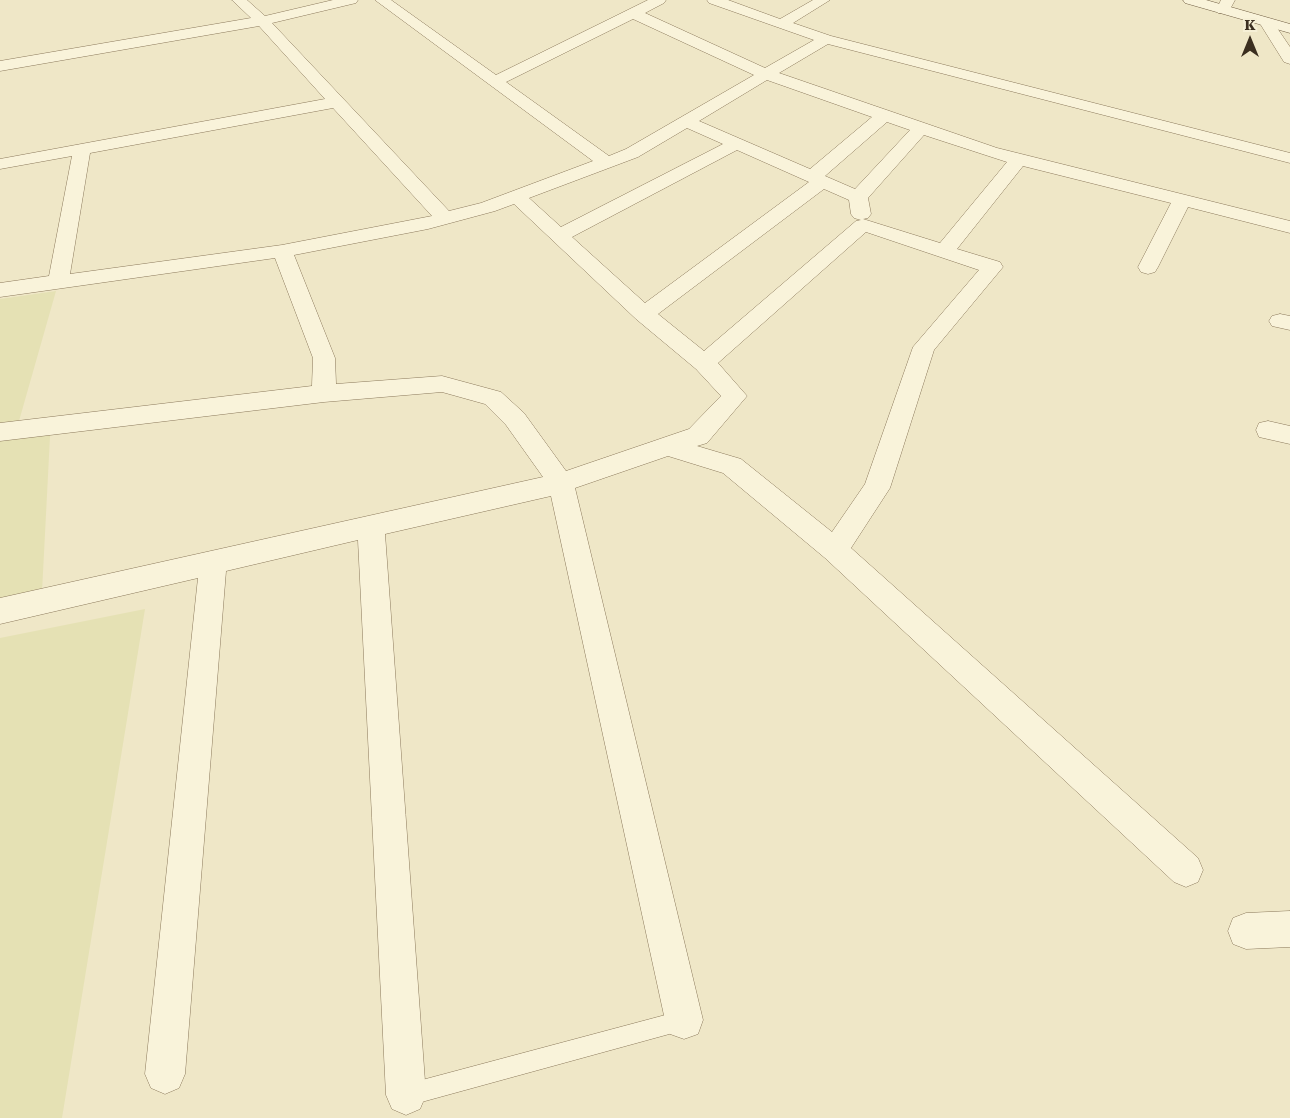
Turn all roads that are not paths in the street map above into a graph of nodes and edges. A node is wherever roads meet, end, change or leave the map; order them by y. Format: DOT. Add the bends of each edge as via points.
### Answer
graph roads {
  1 [pos="239,0"];
  2 [pos="351,0"];
  3 [pos="382,0"];
  4 [pos="660,0"];
  5 [pos="714,0"];
  6 [pos="823,0"];
  7 [pos="1190,0"];
  8 [pos="1225,5"];
  9 [pos="634,13"];
  10 [pos="262,22"];
  11 [pos="1266,22"];
  12 [pos="781,24"];
  13 [pos="1289,29"];
  14 [pos="826,39"];
  15 [pos="1290,59"];
  16 [pos="0,66"];
  17 [pos="765,74"];
  18 [pos="494,82"];
  19 [pos="337,102"];
  20 [pos="884,115"];
  21 [pos="685,121"];
  22 [pos="921,128"];
  23 [pos="736,144"];
  24 [pos="82,149"];
  25 [pos="1290,158"];
  26 [pos="1019,159"];
  27 [pos="606,162"];
  28 [pos="0,164"];
  29 [pos="817,179"];
  30 [pos="516,196"];
  31 [pos="858,198"];
  32 [pos="1182,200"];
  33 [pos="445,218"];
  34 [pos="863,225"];
  35 [pos="1290,227"];
  36 [pos="559,236"];
  37 [pos="282,251"];
  38 [pos="944,252"];
  39 [pos="1148,267"];
  40 [pos="58,283"];
  41 [pos="0,290"];
  42 [pos="644,314"];
  43 [pos="704,363"];
  44 [pos="324,393"];
  45 [pos="0,432"];
  46 [pos="669,447"];
  47 [pos="561,483"];
  48 [pos="371,526"];
  49 [pos="835,550"];
  50 [pos="213,562"];
  51 [pos="0,611"];
  52 [pos="1186,870"];
  53 [pos="1290,929"];
  54 [pos="1246,931"];
  55 [pos="684,1020"];
  56 [pos="165,1074"];
  57 [pos="406,1095"];
  1 -- 10 [label="street"];
  2 -- 10 [label="street"];
  3 -- 18 [label="street"];
  4 -- 9 [label="street"];
  5 -- 12 [label="street"];
  6 -- 12 [label="street"];
  7 -- 8 [label="street"];
  8 -- 11 [label="street"];
  9 -- 17 [label="street"];
  9 -- 18 [label="street"];
  10 -- 16 [label="street"];
  10 -- 19 [label="street"];
  11 -- 13 [label="street"];
  11 -- 15 [label="street"];
  12 -- 14 [label="street"];
  14 -- 17 [label="street"];
  14 -- 25 [label="street"];
  17 -- 20 [label="street"];
  17 -- 21 [label="street"];
  18 -- 27 [label="street"];
  19 -- 24 [label="street"];
  19 -- 33 [label="street"];
  20 -- 22 [label="street"];
  20 -- 29 [label="street"];
  21 -- 23 [label="street"];
  21 -- 27 [label="street" via="632,153"];
  22 -- 26 [label="street"];
  22 -- 31 [label="street"];
  23 -- 29 [label="street"];
  23 -- 36 [label="street"];
  24 -- 28 [label="street"];
  24 -- 40 [label="street"];
  26 -- 32 [label="street"];
  26 -- 38 [label="street"];
  27 -- 30 [label="street"];
  29 -- 31 [label="street"];
  29 -- 42 [label="street"];
  30 -- 33 [label="street"];
  30 -- 36 [label="street"];
  31 -- 34 [label="street"];
  32 -- 35 [label="street"];
  32 -- 39 [label="street"];
  33 -- 37 [label="street"];
  34 -- 38 [label="street"];
  34 -- 43 [label="street"];
  36 -- 42 [label="street"];
  37 -- 40 [label="street"];
  37 -- 44 [label="street" via="324,358"];
  38 -- 49 [label="street" via="993,267 924,347 877,488"];
  40 -- 41 [label="street"];
  42 -- 43 [label="street"];
  43 -- 46 [label="street" via="735,396 698,436"];
  44 -- 45 [label="street"];
  44 -- 47 [label="street" via="442,384 493,398 515,419"];
  46 -- 47 [label="street"];
  46 -- 49 [label="street" via="732,466"];
  47 -- 48 [label="street"];
  47 -- 55 [label="street"];
  48 -- 50 [label="street"];
  48 -- 57 [label="street"];
  49 -- 52 [label="street"];
  50 -- 51 [label="street"];
  50 -- 56 [label="street"];
  53 -- 54 [label="street"];
  55 -- 57 [label="lane"];
}
